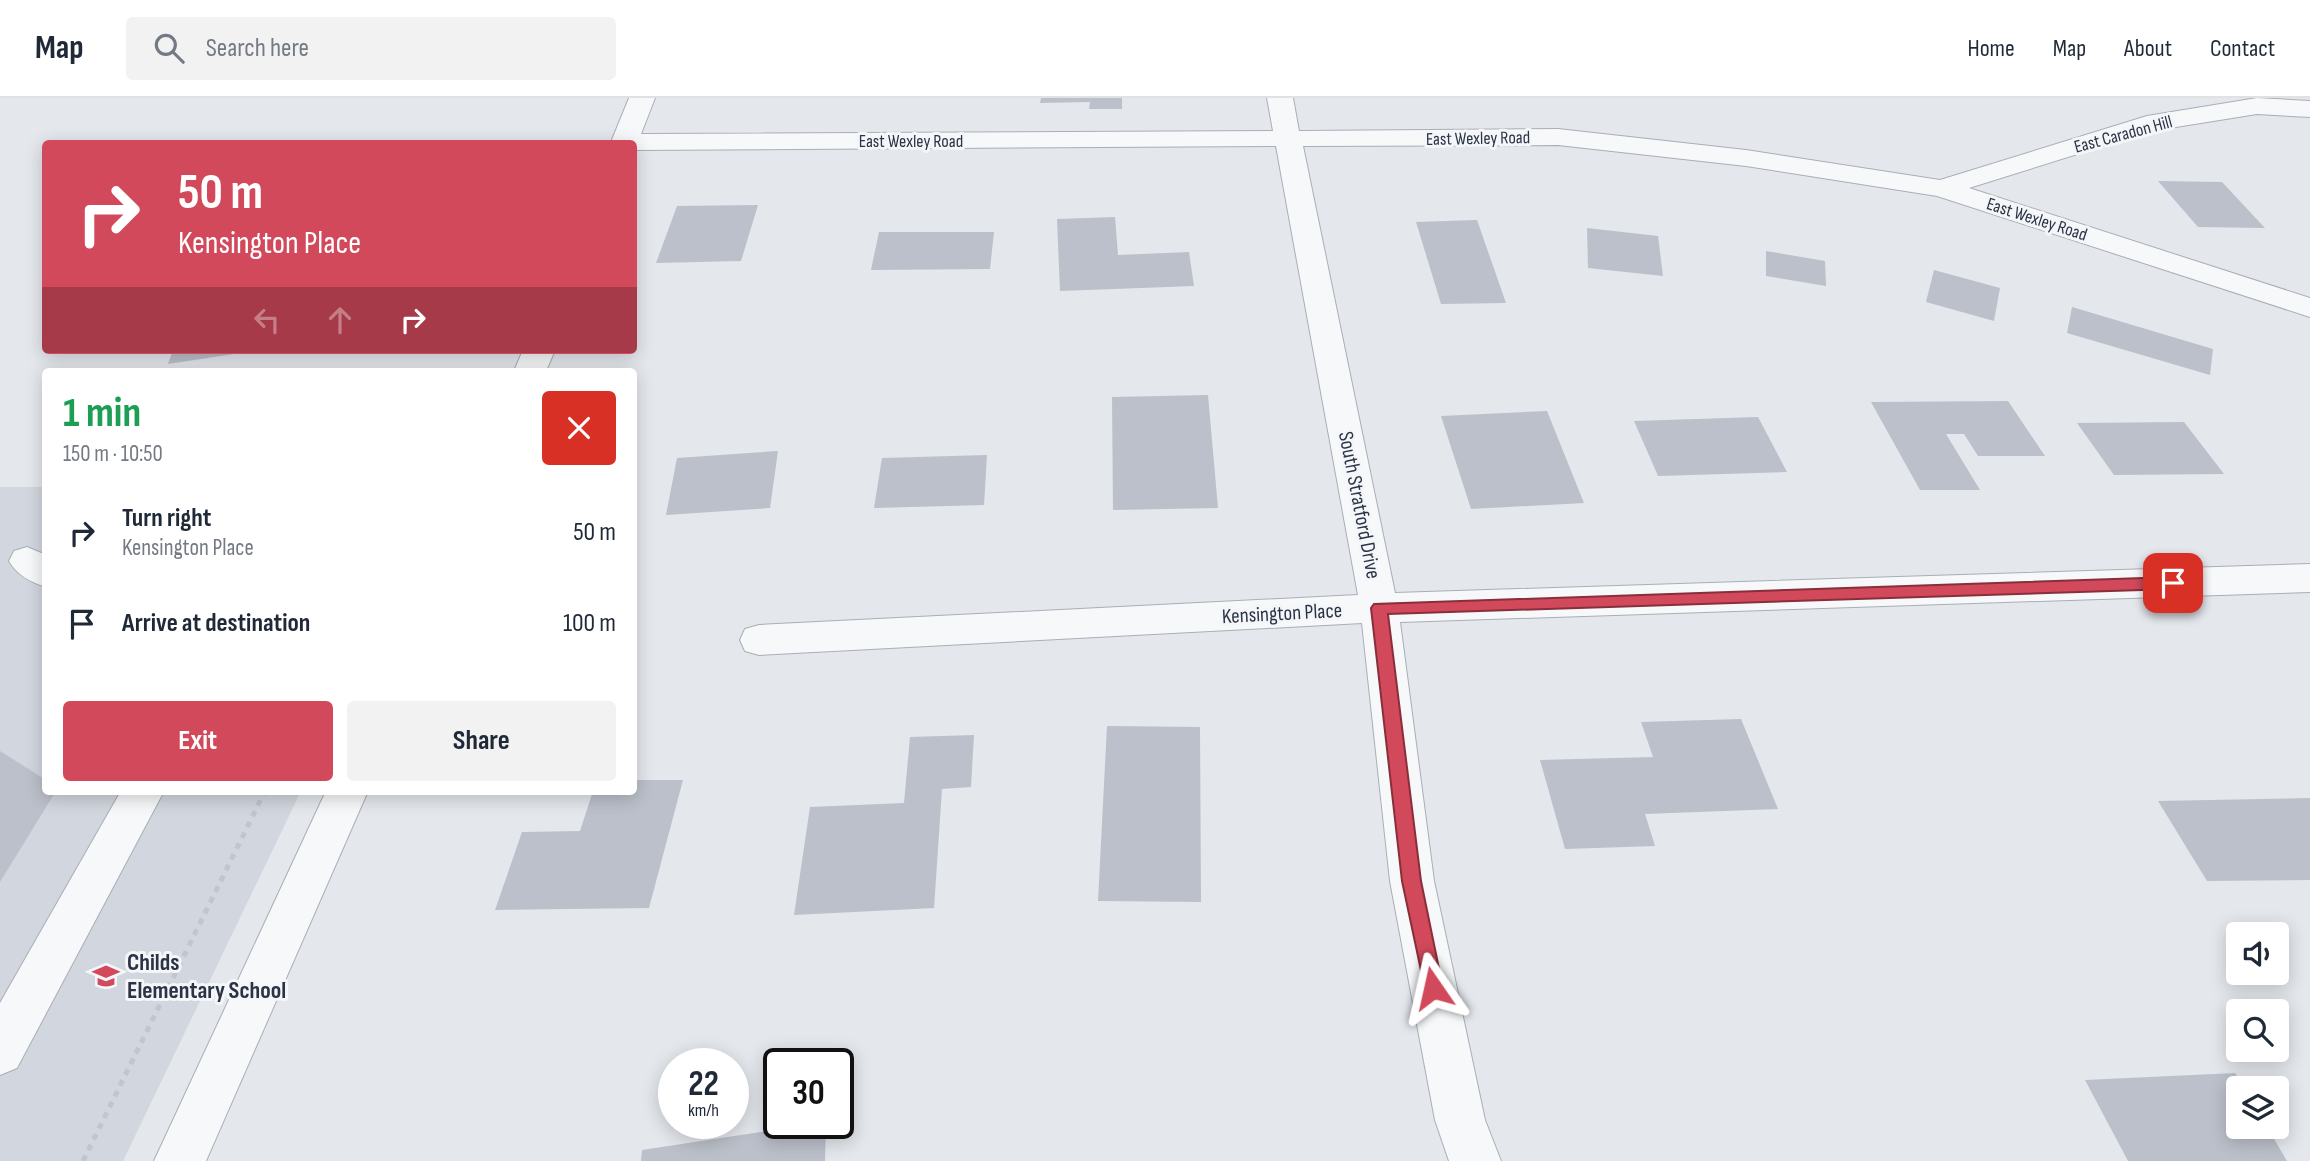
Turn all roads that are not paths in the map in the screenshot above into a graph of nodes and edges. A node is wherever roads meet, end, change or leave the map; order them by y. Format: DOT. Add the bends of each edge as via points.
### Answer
graph roads {
  1 [pos="642,98"];
  2 [pos="1280,98"];
  3 [pos="2310,108"];
  4 [pos="1289,139"];
  5 [pos="625,140"];
  6 [pos="637,143"];
  7 [pos="1941,188"];
  8 [pos="2310,308"];
  9 [pos="2310,578"];
  10 [pos="1379,608"];
  11 [pos="759,640"];
  12 [pos="141,795"];
  13 [pos="346,795"];
  14 [pos="0,1051"];
  15 [pos="180,1161"];
  16 [pos="1475,1161"];
  1 -- 5 [label="street"];
  2 -- 4 [label="street, South Stratford Drive"];
  3 -- 7 [label="street, East Caradon Hill" via="2257,106 2147,124"];
  4 -- 6 [label="street, East Wexley Road"];
  4 -- 7 [label="street, East Wexley Road" via="1558,137 1746,158"];
  4 -- 10 [label="street, South Stratford Drive"];
  7 -- 8 [label="street, East Wexley Road"];
  9 -- 10 [label="street, Kensington Place"];
  10 -- 11 [label="street, Kensington Place"];
  10 -- 16 [label="street, South Stratford Drive" via="1412,881 1460,1120"];
  12 -- 14 [label="street"];
  13 -- 15 [label="street"];
}
